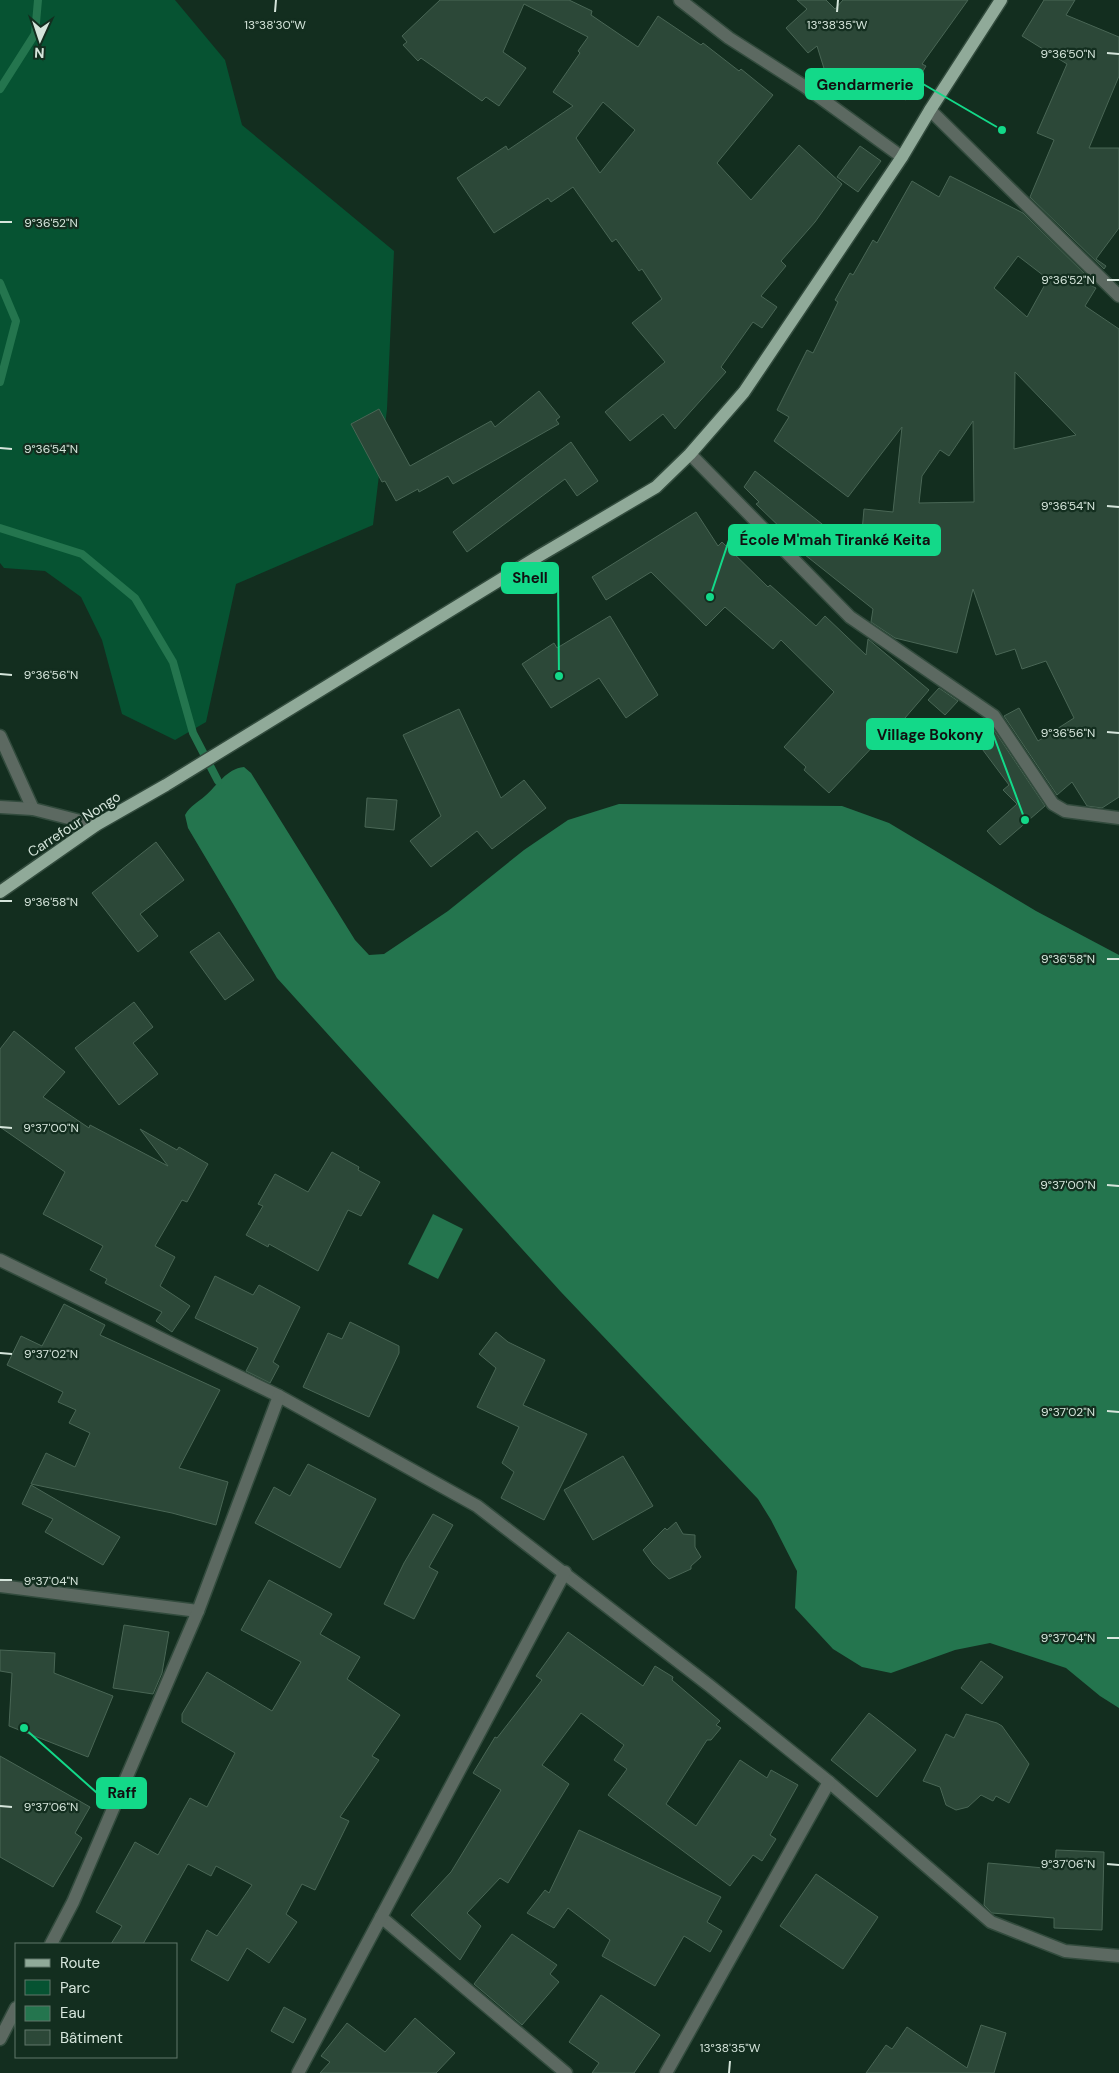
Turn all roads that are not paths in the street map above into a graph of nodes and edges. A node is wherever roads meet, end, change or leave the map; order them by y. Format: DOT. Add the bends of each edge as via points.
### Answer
graph roads {
  1 [pos="680,0"];
  2 [pos="1001,0"];
  3 [pos="930,110"];
  4 [pos="902,157"];
  5 [pos="1119,296"];
  6 [pos="690,454"];
  7 [pos="0,736"];
  8 [pos="0,807"];
  9 [pos="33,809"];
  10 [pos="1119,818"];
  11 [pos="96,825"];
  12 [pos="0,892"];
  13 [pos="0,1260"];
  14 [pos="279,1396"];
  15 [pos="565,1572"];
  16 [pos="0,1586"];
  17 [pos="198,1611"];
  18 [pos="828,1782"];
  19 [pos="381,1917"];
  20 [pos="52,1943"];
  21 [pos="1119,1956"];
  22 [pos="15,2010"];
  23 [pos="0,2039"];
  24 [pos="298,2073"];
  25 [pos="566,2073"];
  26 [pos="666,2073"];
  1 -- 4 [label="street" via="729,38 804,86"];
  2 -- 3 [label="main road, Carrefour Nongo"];
  3 -- 4 [label="main road, Carrefour Nongo"];
  3 -- 5 [label="street"];
  4 -- 6 [label="main road, Carrefour Nongo" via="744,392"];
  6 -- 10 [label="street" via="850,617 994,716 1053,804 1065,811"];
  6 -- 11 [label="main road, Carrefour Nongo" via="656,486"];
  7 -- 9 [label="street"];
  8 -- 9 [label="street"];
  9 -- 11 [label="street"];
  11 -- 12 [label="main road, Carrefour Nongo"];
  13 -- 14 [label="street"];
  14 -- 15 [label="street" via="477,1506"];
  14 -- 17 [label="street"];
  15 -- 18 [label="street"];
  15 -- 19 [label="street"];
  16 -- 17 [label="street"];
  17 -- 20 [label="street" via="73,1902"];
  18 -- 21 [label="street" via="991,1922 1065,1951"];
  18 -- 26 [label="street"];
  19 -- 24 [label="street"];
  19 -- 25 [label="street"];
  22 -- 23 [label="street"];
}
